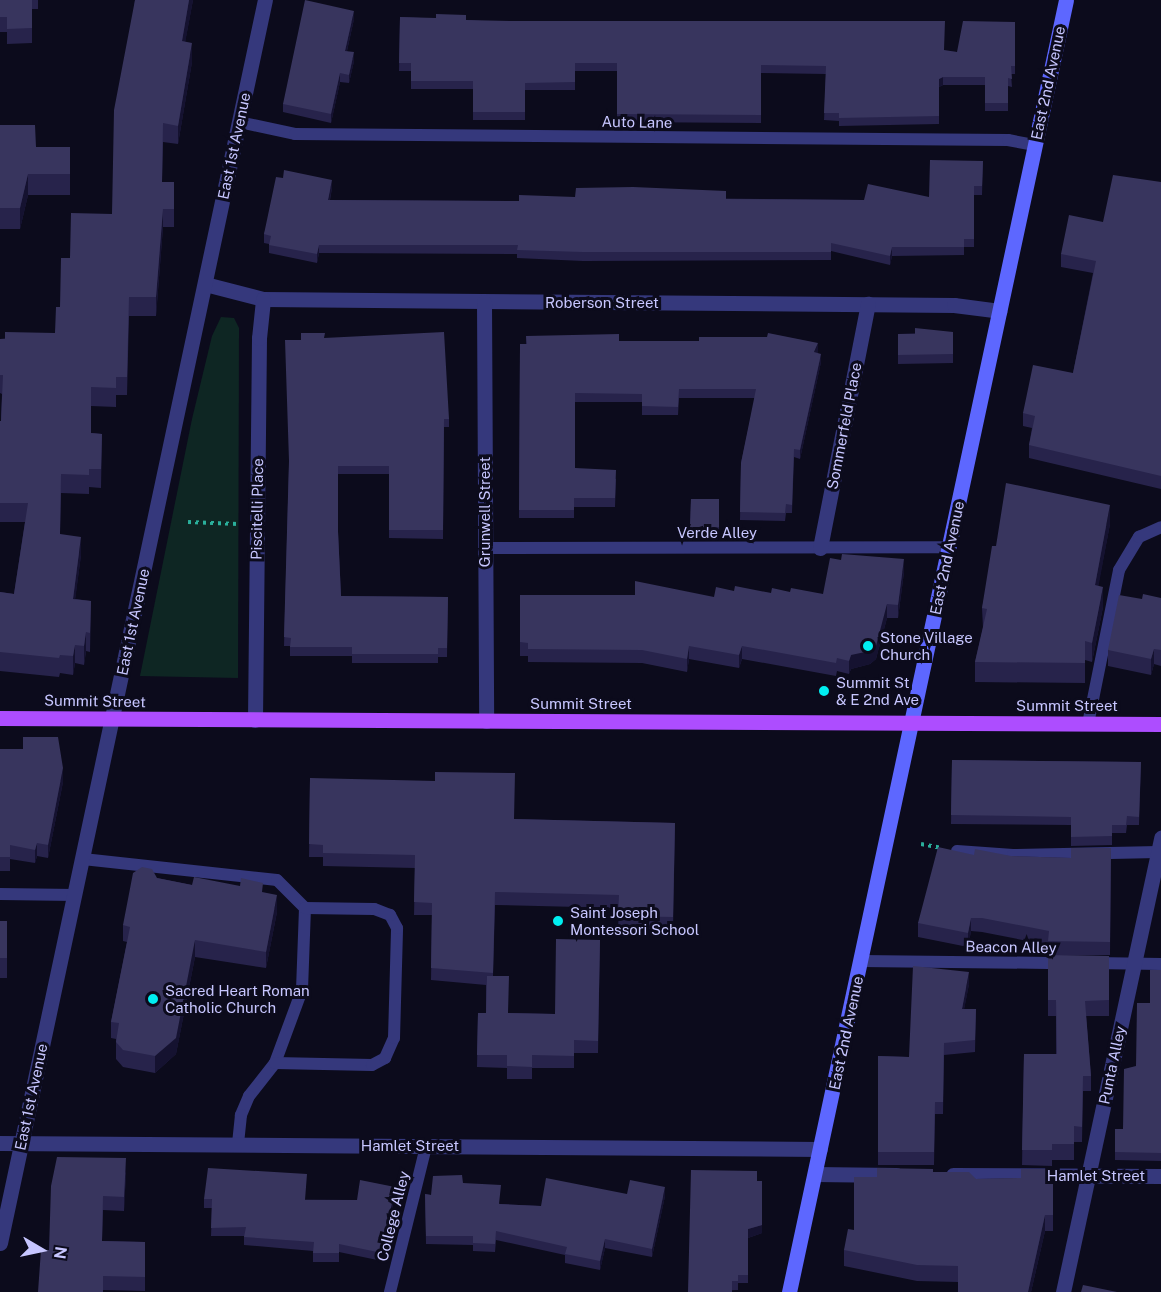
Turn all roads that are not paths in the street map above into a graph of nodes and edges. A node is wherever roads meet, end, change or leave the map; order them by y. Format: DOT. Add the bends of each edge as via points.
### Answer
graph roads {
  1 [pos="265,0"];
  2 [pos="1066,0"];
  3 [pos="240,122"];
  4 [pos="1034,145"];
  5 [pos="205,284"];
  6 [pos="263,299"];
  7 [pos="484,302"];
  8 [pos="868,304"];
  9 [pos="1000,311"];
  10 [pos="1161,527"];
  11 [pos="949,547"];
  12 [pos="485,548"];
  13 [pos="820,548"];
  14 [pos="0,718"];
  15 [pos="112,719"];
  16 [pos="255,720"];
  17 [pos="486,721"];
  18 [pos="912,724"];
  19 [pos="1088,724"];
  20 [pos="1161,724"];
  21 [pos="1159,845"];
  22 [pos="957,851"];
  23 [pos="83,859"];
  24 [pos="0,894"];
  25 [pos="75,895"];
  26 [pos="305,908"];
  27 [pos="861,961"];
  28 [pos="1133,963"];
  29 [pos="1161,964"];
  30 [pos="275,1063"];
  31 [pos="0,1143"];
  32 [pos="21,1144"];
  33 [pos="238,1145"];
  34 [pos="426,1147"];
  35 [pos="820,1149"];
  36 [pos="815,1174"];
  37 [pos="916,1175"];
  38 [pos="939,1175"];
  39 [pos="1089,1176"];
  40 [pos="1161,1176"];
  41 [pos="0,1243"];
  42 [pos="390,1292"];
  43 [pos="789,1292"];
  44 [pos="1063,1292"];
  1 -- 3 [label="street, East 1st Avenue"];
  2 -- 4 [label="street, East 2nd Avenue"];
  3 -- 4 [label="lane, Auto Lane" via="295,134 1008,140"];
  3 -- 5 [label="street, East 1st Avenue"];
  4 -- 9 [label="street, East 2nd Avenue"];
  5 -- 6 [label="street, Roberson Street"];
  5 -- 15 [label="street, East 1st Avenue"];
  6 -- 7 [label="street, Roberson Street"];
  6 -- 16 [label="street, Piscitelli Place" via="259,338"];
  7 -- 8 [label="street, Roberson Street"];
  7 -- 12 [label="street, Grunwell Street"];
  8 -- 9 [label="street, Roberson Street" via="954,305"];
  8 -- 13 [label="street, Sommerfeld Place"];
  9 -- 11 [label="street, East 2nd Avenue"];
  10 -- 19 [label="lane" via="1139,537 1119,570"];
  11 -- 13 [label="lane, Verde Alley"];
  11 -- 18 [label="street, East 2nd Avenue"];
  12 -- 13 [label="lane, Verde Alley"];
  12 -- 17 [label="street, Grunwell Street"];
  14 -- 15 [label="main road, Summit Street"];
  15 -- 16 [label="main road, Summit Street"];
  15 -- 23 [label="street, East 1st Avenue"];
  16 -- 17 [label="main road, Summit Street"];
  17 -- 18 [label="main road, Summit Street"];
  18 -- 19 [label="main road, Summit Street"];
  18 -- 27 [label="street, East 2nd Avenue"];
  19 -- 20 [label="main road, Summit Street"];
  21 -- 22 [label="lane" via="1013,855"];
  21 -- 28 [label="street, Punta Alley"];
  23 -- 25 [label="street, East 1st Avenue"];
  23 -- 26 [label="lane" via="277,880"];
  24 -- 25 [label="lane"];
  25 -- 32 [label="street, East 1st Avenue"];
  26 -- 30 [label="lane" via="302,990"];
  26 -- 30 [label="lane" via="374,909 390,915 397,928 394,1038 385,1058 372,1065"];
  27 -- 28 [label="lane, Beacon Alley"];
  27 -- 35 [label="street, East 2nd Avenue"];
  28 -- 29 [label="lane, Beacon Alley"];
  28 -- 39 [label="street, Punta Alley"];
  30 -- 33 [label="lane" via="249,1096"];
  31 -- 32 [label="street, Hamlet Street"];
  32 -- 33 [label="street, Hamlet Street"];
  32 -- 41 [label="street, East 1st Avenue"];
  33 -- 34 [label="street, Hamlet Street"];
  34 -- 35 [label="street, Hamlet Street"];
  34 -- 42 [label="lane, College Alley"];
  35 -- 36 [label="street, East 2nd Avenue"];
  36 -- 37 [label="street"];
  36 -- 43 [label="street, East 2nd Avenue"];
  38 -- 39 [label="street, Hamlet Street"];
  39 -- 40 [label="street, Hamlet Street"];
  39 -- 44 [label="street, Punta Alley"];
}
